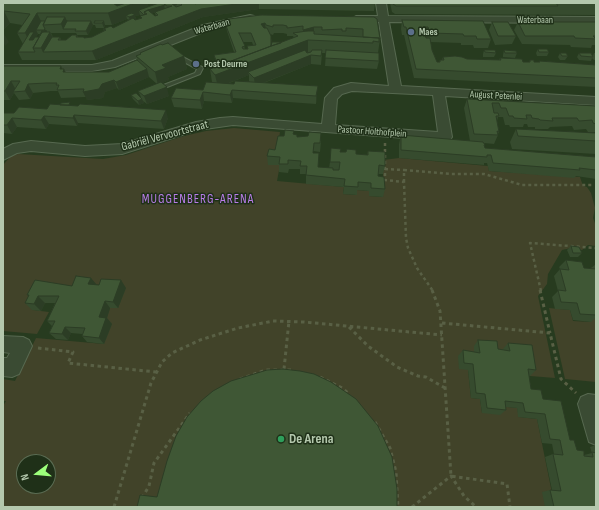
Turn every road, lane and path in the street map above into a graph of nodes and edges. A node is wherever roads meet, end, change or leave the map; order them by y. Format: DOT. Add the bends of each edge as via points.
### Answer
graph roads {
  1 [pos="381,3"];
  2 [pos="263,17"];
  3 [pos="343,19"];
  4 [pos="384,20"];
  5 [pos="596,20"];
  6 [pos="166,49"];
  7 [pos="3,68"];
  8 [pos="396,90"];
  9 [pos="149,92"];
  10 [pos="439,93"];
  11 [pos="596,101"];
  12 [pos="328,129"];
  13 [pos="385,133"];
  14 [pos="3,155"];
  15 [pos="385,169"];
  16 [pos="404,170"];
  17 [pos="404,182"];
  18 [pos="594,185"];
  19 [pos="596,248"];
  20 [pos="288,321"];
  21 [pos="442,324"];
  22 [pos="349,326"];
  23 [pos="550,333"];
  24 [pos="442,335"];
  25 [pos="3,344"];
  26 [pos="23,346"];
  27 [pos="3,367"];
  28 [pos="284,369"];
  29 [pos="298,371"];
  30 [pos="156,372"];
  31 [pos="318,376"];
  32 [pos="234,382"];
  33 [pos="445,388"];
  34 [pos="354,399"];
  35 [pos="592,405"];
  36 [pos="191,412"];
  37 [pos="373,420"];
  38 [pos="596,435"];
  39 [pos="451,476"];
  40 [pos="140,502"];
  41 [pos="114,507"];
  42 [pos="398,507"];
  43 [pos="412,507"];
  44 [pos="476,507"];
  45 [pos="510,507"];
  1 -- 4 [label="street"];
  2 -- 6 [label="street, Waterbaan" via="217,24"];
  3 -- 4 [label="street, Waterbaan"];
  4 -- 5 [label="street, Waterbaan"];
  4 -- 8 [label="street"];
  6 -- 7 [label="street, Waterbaan" via="92,68"];
  6 -- 9 [label="lane" via="200,68 197,74"];
  8 -- 10 [label="street, August Petenlei"];
  8 -- 12 [label="street, Pastoor Holthofplein" via="351,87 338,91 331,98"];
  10 -- 11 [label="street, August Petenlei"];
  10 -- 13 [label="street, Pastoor Holthofplein" via="445,137"];
  12 -- 13 [label="street, Pastoor Holthofplein"];
  12 -- 14 [label="street, Gabriël Vervoortstraat" via="220,122 196,126 122,149 85,151 26,147 13,149"];
  13 -- 15 [label="path"];
  15 -- 16 [label="path"];
  15 -- 17 [label="path" via="385,180"];
  16 -- 17 [label="path"];
  16 -- 18 [label="path" via="484,174 522,185"];
  17 -- 21 [label="path" via="408,248 438,301"];
  19 -- 23 [label="path" via="530,243"];
  20 -- 22 [label="path"];
  20 -- 28 [label="path"];
  20 -- 30 [label="path" via="256,324 200,340 172,354 162,362"];
  21 -- 23 [label="path"];
  21 -- 24 [label="path"];
  22 -- 24 [label="path"];
  22 -- 33 [label="path" via="368,346 397,367 426,377"];
  23 -- 35 [label="path" via="561,379"];
  24 -- 33 [label="path"];
  25 -- 26 [label="street"];
  26 -- 27 [label="street" via="12,368"];
  26 -- 30 [label="path" via="73,352 68,363"];
  28 -- 29 [label="path"];
  28 -- 32 [label="path" via="266,370"];
  30 -- 41 [label="path"];
  31 -- 34 [label="path" via="342,388"];
  33 -- 39 [label="path"];
  35 -- 38 [label="street"];
  36 -- 40 [label="path" via="154,463 149,486"];
  37 -- 42 [label="path" via="390,448 396,472"];
  39 -- 43 [label="path"];
  39 -- 44 [label="path" via="464,496"];
  39 -- 45 [label="path" via="507,484"];
}
